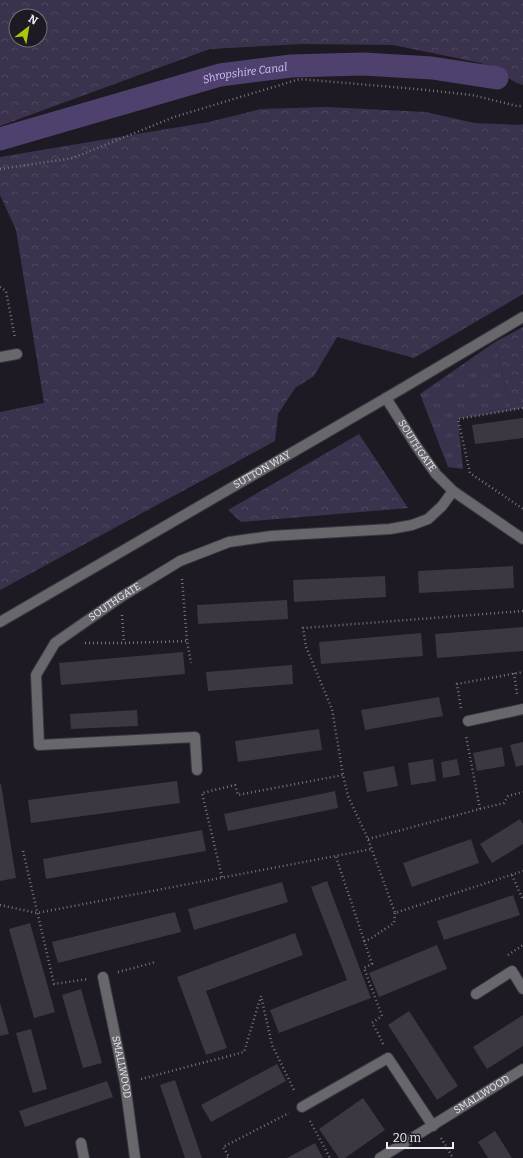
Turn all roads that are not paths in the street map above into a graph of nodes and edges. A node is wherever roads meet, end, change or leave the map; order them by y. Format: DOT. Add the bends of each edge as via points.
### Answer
graph roads {
  1 [pos="523,317"];
  2 [pos="17,354"];
  3 [pos="0,357"];
  4 [pos="386,398"];
  5 [pos="454,491"];
  6 [pos="523,539"];
  7 [pos="0,622"];
  8 [pos="521,709"];
  9 [pos="465,721"];
  10 [pos="197,770"];
  11 [pos="103,977"];
  12 [pos="523,990"];
  13 [pos="476,994"];
  14 [pos="523,1069"];
  15 [pos="302,1107"];
  16 [pos="433,1126"];
  17 [pos="81,1143"];
  18 [pos="84,1158"];
  19 [pos="135,1158"];
  20 [pos="380,1158"];
  1 -- 4 [label="street, SUTTON WAY"];
  2 -- 3 [label="street"];
  4 -- 5 [label="street, SOUTHGATE" via="436,474"];
  4 -- 7 [label="street, SUTTON WAY"];
  5 -- 6 [label="street, SOUTHGATE"];
  5 -- 10 [label="street, SOUTHGATE" via="428,519 412,525 390,529 270,536 229,542 180,561 121,597 55,643 36,675 39,745 195,737"];
  8 -- 9 [label="street"];
  11 -- 19 [label="street, SMALLWOOD" via="125,1083"];
  12 -- 13 [label="street" via="512,971"];
  14 -- 16 [label="street, SMALLWOOD"];
  15 -- 16 [label="street" via="388,1058"];
  16 -- 20 [label="street, SMALLWOOD"];
  17 -- 18 [label="street"];
}
